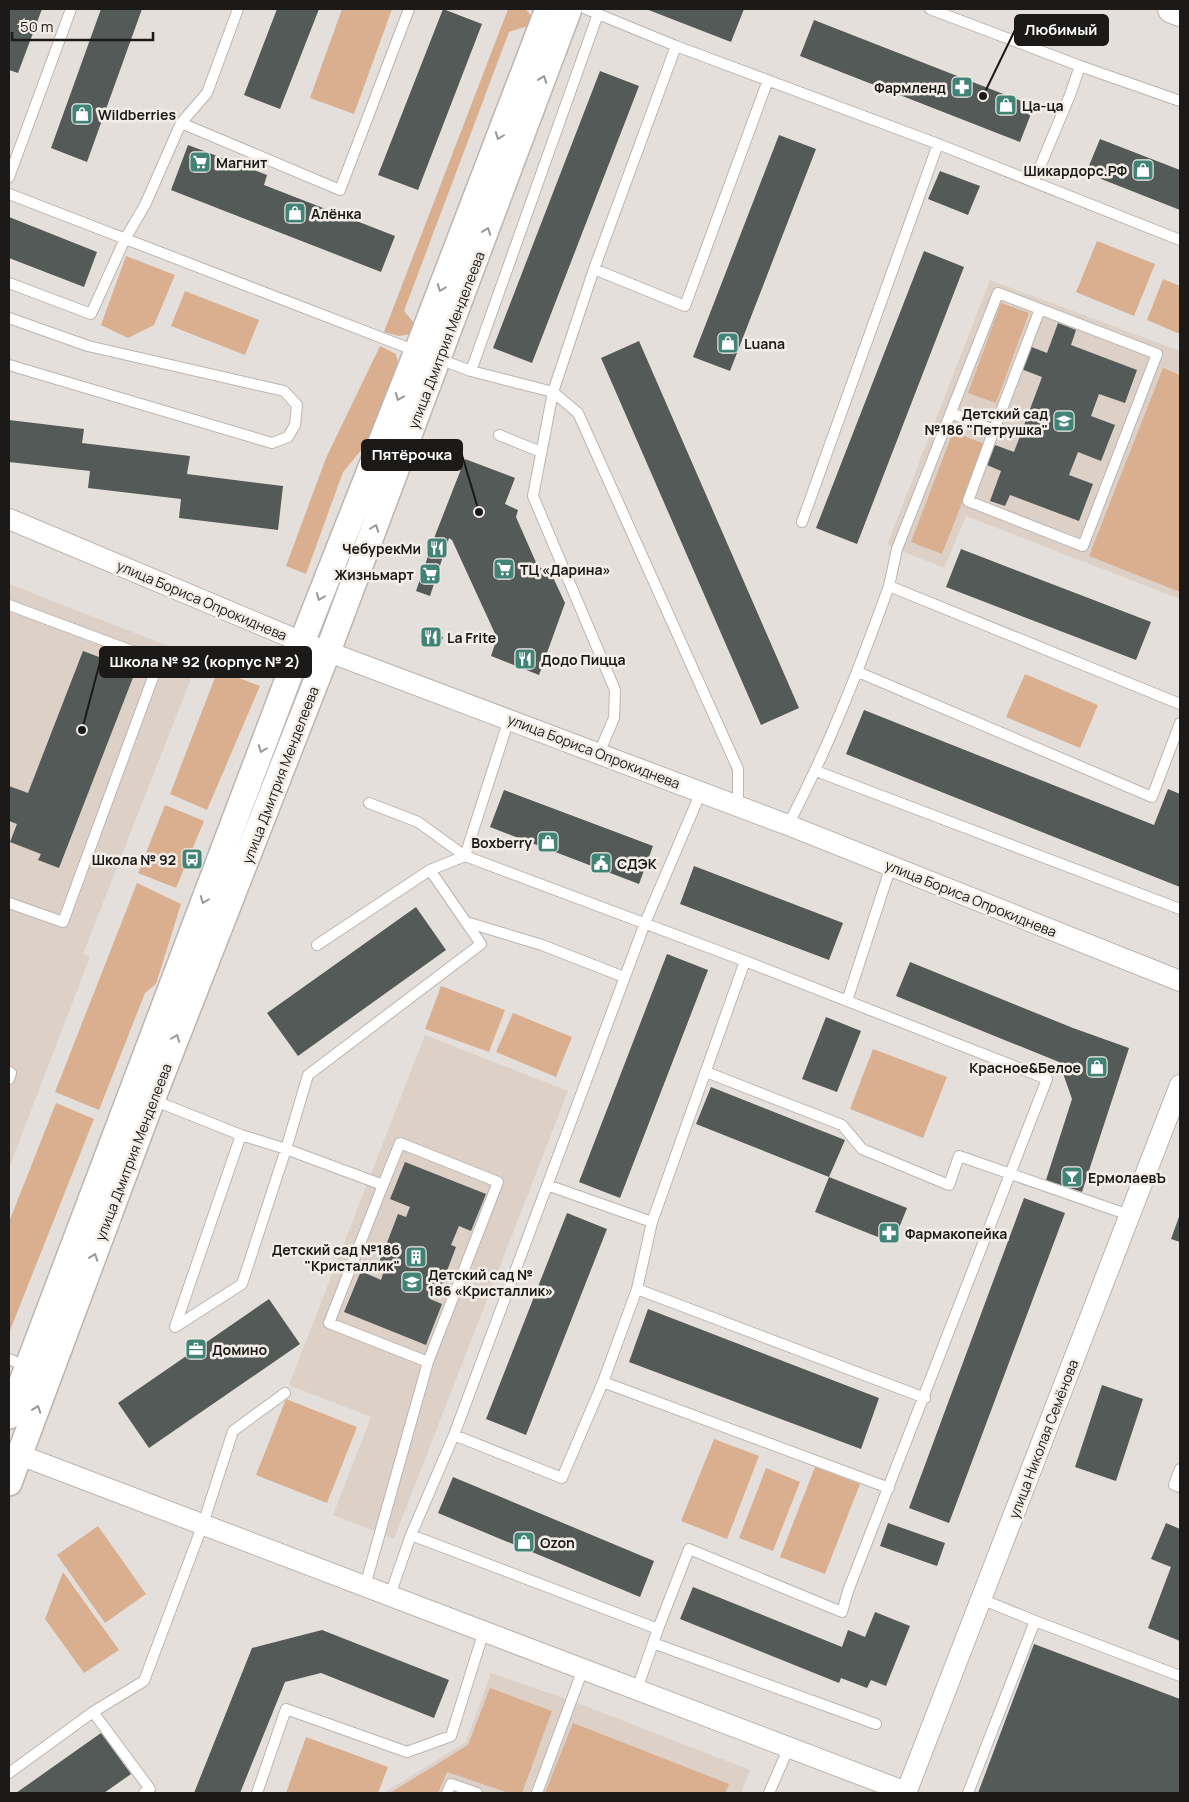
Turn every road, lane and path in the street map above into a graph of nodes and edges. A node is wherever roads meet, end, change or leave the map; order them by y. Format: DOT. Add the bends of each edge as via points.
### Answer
graph roads {
  1 [pos="71,9"];
  2 [pos="238,9"];
  3 [pos="409,9"];
  4 [pos="548,9"];
  5 [pos="569,9"];
  6 [pos="586,9"];
  7 [pos="930,9"];
  8 [pos="1172,9"];
  9 [pos="1180,12"];
  10 [pos="598,14"];
  11 [pos="676,46"];
  12 [pos="1080,66"];
  13 [pos="768,80"];
  14 [pos="1180,101"];
  15 [pos="181,123"];
  16 [pos="938,144"];
  17 [pos="9,178"];
  18 [pos="1034,181"];
  19 [pos="9,194"];
  20 [pos="124,240"];
  21 [pos="1180,240"];
  22 [pos="594,269"];
  23 [pos="9,283"];
  24 [pos="1040,309"];
  25 [pos="9,318"];
  26 [pos="428,355"];
  27 [pos="9,365"];
  28 [pos="470,371"];
  29 [pos="553,392"];
  30 [pos="951,413"];
  31 [pos="994,430"];
  32 [pos="499,435"];
  33 [pos="541,452"];
  34 [pos="9,520"];
  35 [pos="802,522"];
  36 [pos="889,586"];
  37 [pos="9,604"];
  38 [pos="302,642"];
  39 [pos="328,651"];
  40 [pos="858,672"];
  41 [pos="1180,704"];
  42 [pos="510,719"];
  43 [pos="1180,723"];
  44 [pos="599,753"];
  45 [pos="816,770"];
  46 [pos="701,792"];
  47 [pos="369,803"];
  48 [pos="738,806"];
  49 [pos="788,825"];
  50 [pos="465,856"];
  51 [pos="891,866"];
  52 [pos="430,870"];
  53 [pos="9,903"];
  54 [pos="1180,909"];
  55 [pos="466,922"];
  56 [pos="645,923"];
  57 [pos="317,945"];
  58 [pos="745,961"];
  59 [pos="624,977"];
  60 [pos="1180,982"];
  61 [pos="847,1001"];
  62 [pos="9,1072"];
  63 [pos="706,1072"];
  64 [pos="9,1079"];
  65 [pos="1180,1085"];
  66 [pos="152,1100"];
  67 [pos="241,1135"];
  68 [pos="286,1149"];
  69 [pos="1011,1174"];
  70 [pos="383,1185"];
  71 [pos="547,1185"];
  72 [pos="1129,1215"];
  73 [pos="652,1222"];
  74 [pos="637,1289"];
  75 [pos="428,1362"];
  76 [pos="18,1363"];
  77 [pos="603,1382"];
  78 [pos="285,1393"];
  79 [pos="924,1398"];
  80 [pos="9,1416"];
  81 [pos="454,1435"];
  82 [pos="20,1455"];
  83 [pos="1180,1469"];
  84 [pos="9,1483"];
  85 [pos="1180,1487"];
  86 [pos="889,1488"];
  87 [pos="202,1524"];
  88 [pos="412,1536"];
  89 [pos="365,1586"];
  90 [pos="390,1595"];
  91 [pos="981,1599"];
  92 [pos="1035,1621"];
  93 [pos="658,1629"];
  94 [pos="484,1631"];
  95 [pos="653,1643"];
  96 [pos="583,1669"];
  97 [pos="1180,1676"];
  98 [pos="636,1689"];
  99 [pos="93,1712"];
  100 [pos="876,1724"];
  101 [pos="789,1747"];
  102 [pos="9,1773"];
  103 [pos="144,1793"];
  104 [pos="257,1793"];
  105 [pos="448,1793"];
  106 [pos="477,1793"];
  107 [pos="537,1793"];
  108 [pos="769,1793"];
  109 [pos="910,1793"];
  110 [pos="968,1793"];
  1 -- 17 [label="lane"];
  2 -- 15 [label="lane" via="208,93"];
  3 -- 15 [label="lane" via="340,190"];
  4 -- 26 [label="street, улица Дмитрия Менделеева, one-way"];
  26 -- 5 [label="street, улица Дмитрия Менделеева, one-way"];
  6 -- 10 [label="lane"];
  7 -- 12 [label="lane"];
  8 -- 9 [label="main road"];
  10 -- 11 [label="lane"];
  10 -- 28 [label="lane"];
  11 -- 13 [label="lane"];
  11 -- 22 [label="lane"];
  12 -- 14 [label="lane"];
  12 -- 18 [label="lane"];
  13 -- 16 [label="lane"];
  13 -- 22 [label="lane" via="685,306"];
  15 -- 20 [label="lane" via="145,205"];
  16 -- 18 [label="lane"];
  16 -- 35 [label="lane"];
  18 -- 21 [label="lane"];
  19 -- 20 [label="lane"];
  20 -- 23 [label="lane" via="92,314"];
  20 -- 26 [label="lane"];
  22 -- 29 [label="lane"];
  24 -- 30 [label="lane" via="998,293"];
  24 -- 31 [label="lane"];
  24 -- 31 [label="lane" via="1157,354 1083,546 968,501"];
  25 -- 27 [label="lane" via="88,346 284,391 297,405 295,425 288,437 272,443"];
  26 -- 28 [label="lane"];
  26 -- 38 [label="street, улица Дмитрия Менделеева, one-way"];
  39 -- 26 [label="street, улица Дмитрия Менделеева, one-way"];
  28 -- 29 [label="lane"];
  29 -- 33 [label="lane"];
  29 -- 48 [label="lane" via="578,413 734,760 738,769"];
  30 -- 31 [label="lane"];
  30 -- 36 [label="lane" via="896,549"];
  32 -- 33 [label="lane"];
  33 -- 44 [label="lane" via="533,496 615,690 614,718"];
  34 -- 38 [label="street, улица Бориса Опрокиднева"];
  36 -- 40 [label="lane"];
  36 -- 41 [label="lane"];
  37 -- 53 [label="lane" via="159,661 63,922"];
  38 -- 39 [label="street, улица Бориса Опрокиднева"];
  38 -- 76 [label="street, улица Дмитрия Менделеева, one-way"];
  39 -- 42 [label="street, улица Бориса Опрокиднева"];
  66 -- 39 [label="street, улица Дмитрия Менделеева, one-way"];
  40 -- 43 [label="lane" via="1152,797"];
  40 -- 45 [label="lane"];
  42 -- 44 [label="street, улица Бориса Опрокиднева"];
  42 -- 50 [label="lane"];
  44 -- 46 [label="street, улица Бориса Опрокиднева"];
  45 -- 49 [label="lane"];
  45 -- 54 [label="lane"];
  46 -- 48 [label="street, улица Бориса Опрокиднева"];
  46 -- 56 [label="lane"];
  47 -- 50 [label="lane" via="418,822"];
  48 -- 49 [label="street, улица Бориса Опрокиднева"];
  49 -- 51 [label="street, улица Бориса Опрокиднева"];
  50 -- 52 [label="lane"];
  50 -- 56 [label="lane"];
  51 -- 60 [label="street, улица Бориса Опрокиднева"];
  51 -- 61 [label="lane"];
  52 -- 55 [label="lane"];
  52 -- 57 [label="lane"];
  55 -- 59 [label="lane"];
  55 -- 68 [label="lane" via="482,944 308,1075"];
  56 -- 58 [label="lane"];
  56 -- 59 [label="lane"];
  58 -- 61 [label="lane"];
  58 -- 63 [label="lane"];
  59 -- 71 [label="lane"];
  61 -- 69 [label="lane" via="1047,1080"];
  62 -- 64 [label="lane"];
  63 -- 69 [label="lane" via="842,1125 862,1149 949,1185 960,1156"];
  63 -- 73 [label="lane"];
  65 -- 72 [label="street, улица Николая Семёнова"];
  66 -- 67 [label="lane"];
  82 -- 66 [label="street, улица Дмитрия Менделеева, one-way"];
  67 -- 68 [label="lane"];
  67 -- 68 [label="lane" via="175,1327 242,1284"];
  68 -- 70 [label="lane"];
  69 -- 72 [label="lane"];
  69 -- 79 [label="lane"];
  70 -- 75 [label="lane" via="329,1323"];
  70 -- 75 [label="lane" via="400,1143 498,1182"];
  71 -- 73 [label="lane"];
  71 -- 81 [label="lane"];
  72 -- 91 [label="street, улица Николая Семёнова"];
  73 -- 74 [label="lane"];
  74 -- 77 [label="lane"];
  74 -- 79 [label="lane"];
  75 -- 89 [label="lane"];
  76 -- 80 [label="street, улица Дмитрия Менделеева"];
  77 -- 81 [label="lane" via="562,1478"];
  77 -- 86 [label="lane"];
  78 -- 87 [label="lane" via="233,1432"];
  79 -- 86 [label="lane"];
  81 -- 88 [label="lane"];
  82 -- 84 [label="street, улица Дмитрия Менделеева"];
  82 -- 87 [label="street"];
  83 -- 85 [label="lane" via="1174,1485"];
  86 -- 93 [label="lane" via="842,1612 689,1549"];
  87 -- 89 [label="street"];
  87 -- 99 [label="lane" via="144,1681"];
  88 -- 90 [label="lane"];
  88 -- 93 [label="lane"];
  89 -- 90 [label="street"];
  90 -- 94 [label="street"];
  91 -- 92 [label="lane"];
  91 -- 109 [label="street, улица Николая Семёнова"];
  92 -- 97 [label="lane"];
  92 -- 110 [label="lane"];
  93 -- 95 [label="lane"];
  94 -- 96 [label="street"];
  94 -- 104 [label="lane" via="451,1736 407,1752 286,1708"];
  95 -- 98 [label="lane"];
  95 -- 100 [label="lane"];
  96 -- 98 [label="street"];
  96 -- 107 [label="lane"];
  98 -- 101 [label="street"];
  99 -- 102 [label="lane"];
  99 -- 103 [label="lane" via="150,1789"];
  101 -- 108 [label="lane"];
  101 -- 109 [label="street"];
  105 -- 106 [label="lane" via="451,1784"];
}
